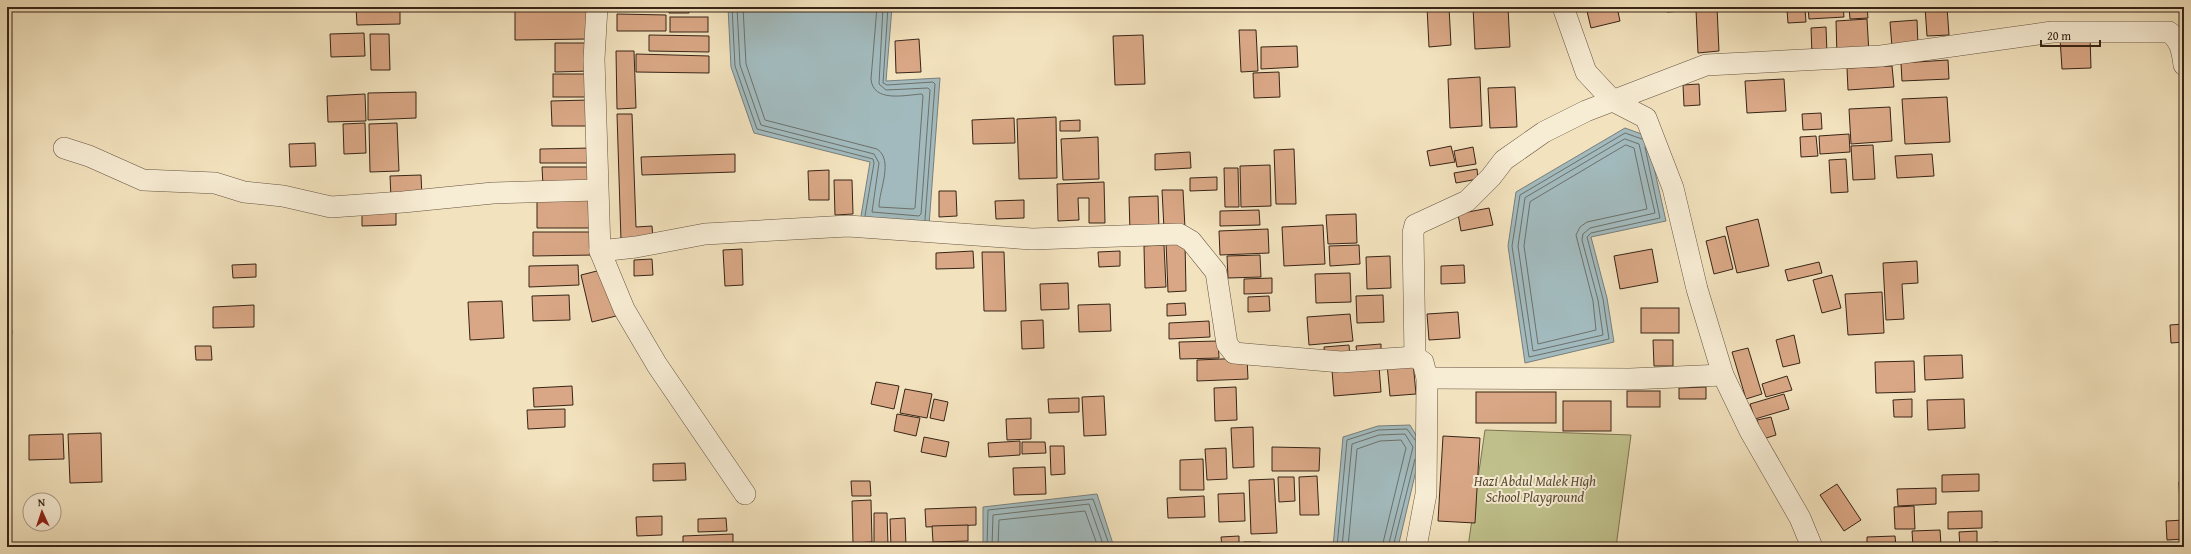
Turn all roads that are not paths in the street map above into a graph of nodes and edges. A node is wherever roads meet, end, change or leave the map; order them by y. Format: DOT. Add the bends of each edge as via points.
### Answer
graph roads {
  1 [pos="597,7"];
  2 [pos="1564,7"];
  3 [pos="2184,65"];
  4 [pos="1613,101"];
  5 [pos="64,148"];
  6 [pos="596,190"];
  7 [pos="600,251"];
  8 [pos="1415,357"];
  9 [pos="1723,375"];
  10 [pos="1427,378"];
  11 [pos="745,494"];
  12 [pos="1416,547"];
  13 [pos="1812,547"];
  1 -- 6 [label="street" via="594,59"];
  2 -- 4 [label="street" via="1586,72"];
  3 -- 4 [label="street" via="2181,45 2176,37 2168,32 2052,32 1881,56 1706,65"];
  4 -- 8 [label="street" via="1544,132 1504,160 1467,201 1415,225"];
  4 -- 9 [label="street" via="1646,118 1673,188 1697,289"];
  5 -- 6 [label="street" via="143,180 215,183 244,192 283,196 332,206 493,193"];
  6 -- 7 [label="street"];
  7 -- 8 [label="street" via="705,234 848,226 1032,239 1179,234 1191,241 1216,272 1227,344 1234,352 1341,362"];
  7 -- 11 [label="street" via="624,309 657,365"];
  8 -- 10 [label="street" via="1422,362"];
  9 -- 10 [label="street" via="1630,379"];
  9 -- 13 [label="street" via="1750,431 1800,518"];
  10 -- 12 [label="street" via="1426,494"];
}
